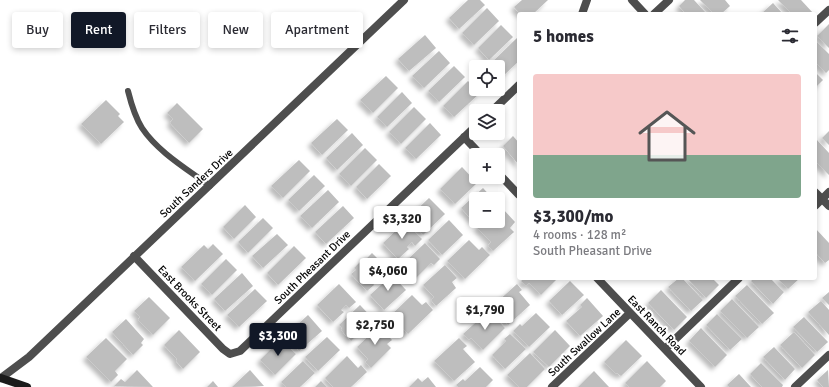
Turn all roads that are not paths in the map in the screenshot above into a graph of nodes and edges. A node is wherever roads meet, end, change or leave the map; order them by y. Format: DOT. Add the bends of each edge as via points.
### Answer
graph roads {
  1 [pos="404,0"];
  2 [pos="587,0"];
  3 [pos="632,0"];
  4 [pos="669,0"];
  5 [pos="829,10"];
  6 [pos="583,12"];
  7 [pos="643,12"];
  8 [pos="656,12"];
  9 [pos="817,22"];
  10 [pos="517,87"];
  11 [pos="128,91"];
  12 [pos="499,104"];
  13 [pos="469,132"];
  14 [pos="464,137"];
  15 [pos="474,148"];
  16 [pos="505,180"];
  17 [pos="210,186"];
  18 [pos="517,192"];
  19 [pos="829,192"];
  20 [pos="817,194"];
  21 [pos="822,199"];
  22 [pos="817,204"];
  23 [pos="829,206"];
  24 [pos="134,256"];
  25 [pos="599,280"];
  26 [pos="738,280"];
  27 [pos="630,313"];
  28 [pos="665,349"];
  29 [pos="230,354"];
  30 [pos="829,355"];
  31 [pos="0,377"];
  32 [pos="5,387"];
  33 [pos="26,387"];
  34 [pos="552,387"];
  35 [pos="701,387"];
  36 [pos="795,387"];
  1 -- 17 [label="street, South Sanders Drive"];
  2 -- 6 [label="street"];
  3 -- 7 [label="street"];
  4 -- 8 [label="street"];
  5 -- 9 [label="street"];
  10 -- 12 [label="street"];
  11 -- 17 [label="lane" via="141,128 152,141"];
  13 -- 14 [label="street, South Pheasant Drive"];
  14 -- 15 [label="street"];
  14 -- 29 [label="street, South Pheasant Drive" via="240,351"];
  16 -- 18 [label="street"];
  17 -- 24 [label="street, South Sanders Drive"];
  19 -- 21 [label="street"];
  20 -- 21 [label="street"];
  21 -- 22 [label="street"];
  21 -- 23 [label="street"];
  24 -- 29 [label="street, East Brooks Street"];
  24 -- 31 [label="street, South Sanders Drive" via="29,357"];
  25 -- 27 [label="street, East Ranch Road"];
  26 -- 28 [label="street"];
  27 -- 28 [label="street, East Ranch Road"];
  27 -- 34 [label="street, South Swallow Lane"];
  28 -- 35 [label="street, East Ranch Road"];
  30 -- 36 [label="street"];
  31 -- 32 [label="main road"];
  31 -- 33 [label="main road"];
}
